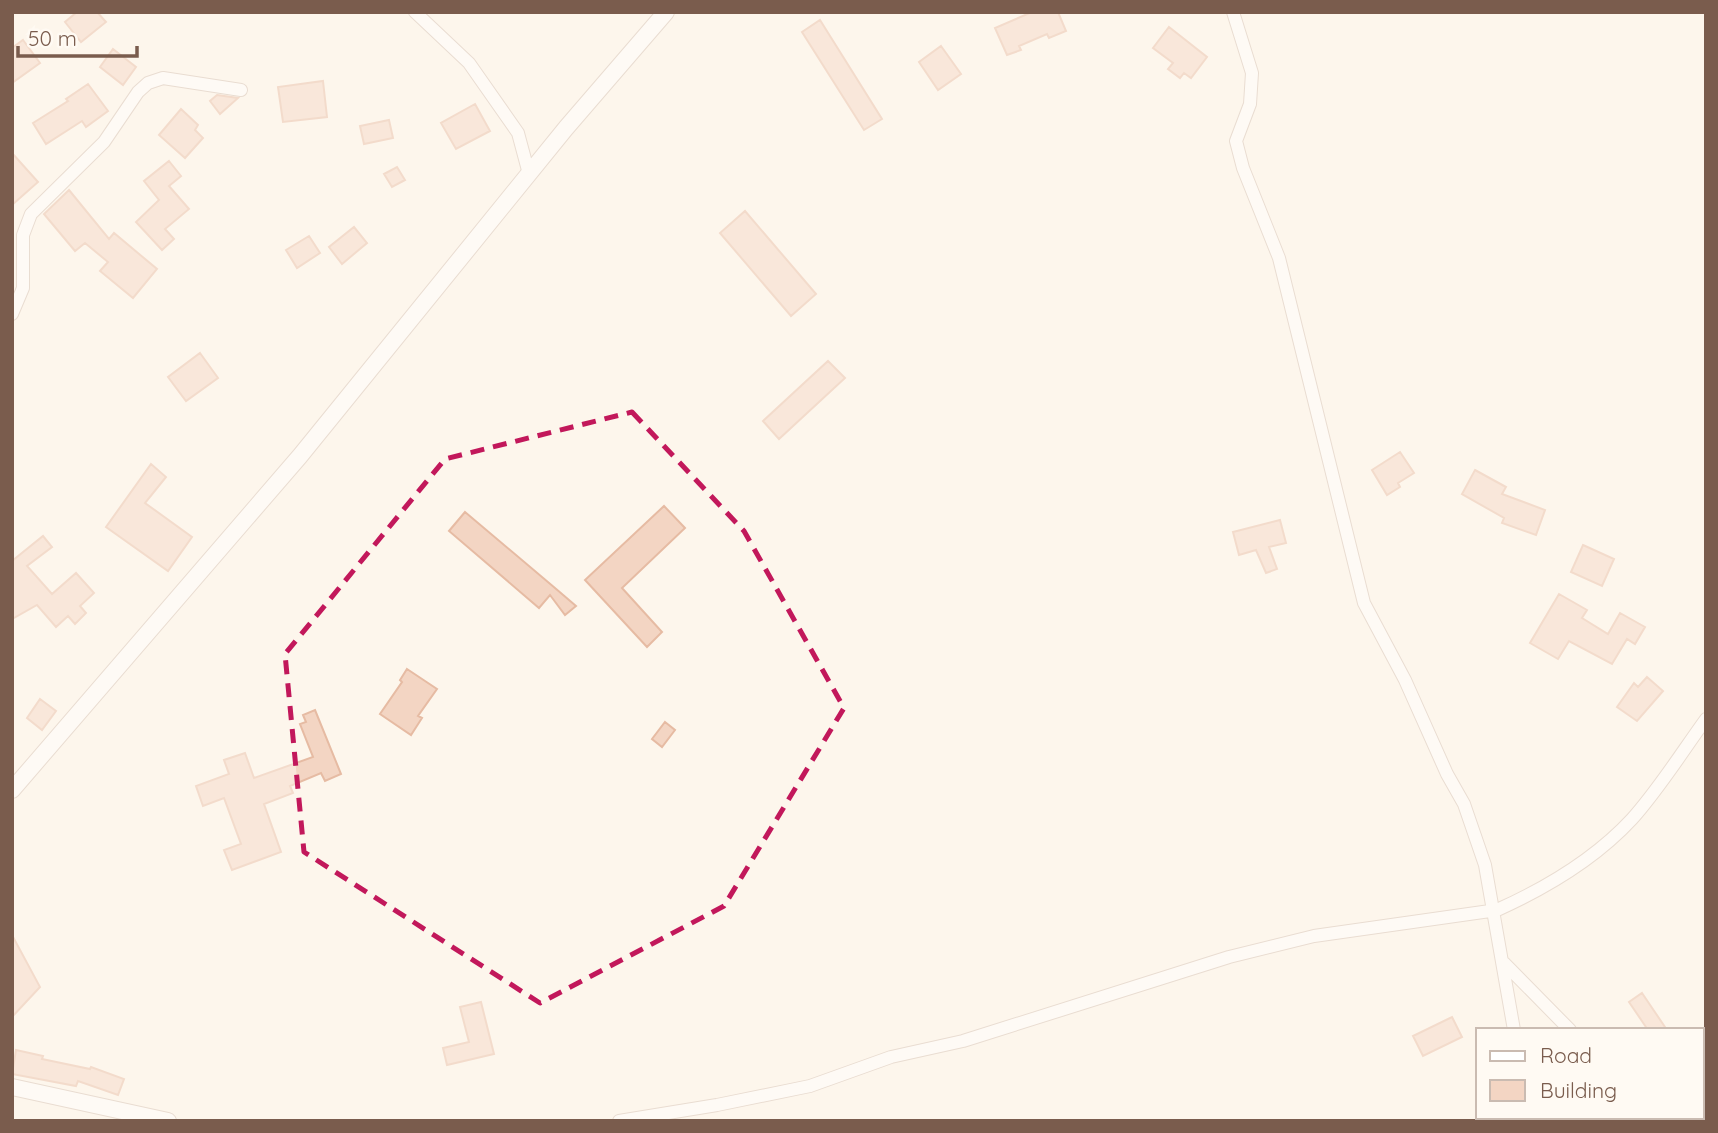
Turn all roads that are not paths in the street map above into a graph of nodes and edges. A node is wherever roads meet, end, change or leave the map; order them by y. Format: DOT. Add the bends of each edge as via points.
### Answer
graph roads {
  1 [pos="415,12"];
  2 [pos="666,12"];
  3 [pos="1233,12"];
  4 [pos="240,90"];
  5 [pos="529,174"];
  6 [pos="12,314"];
  7 [pos="1706,719"];
  8 [pos="12,790"];
  9 [pos="1492,911"];
  10 [pos="1504,962"];
  11 [pos="1514,1028"];
  12 [pos="1568,1028"];
  13 [pos="12,1087"];
  14 [pos="169,1121"];
  15 [pos="618,1121"];
  1 -- 5 [label="street" via="469,63 518,133"];
  2 -- 5 [label="street"];
  3 -- 9 [label="street" via="1252,73 1250,104 1236,141 1279,258 1364,603 1464,804 1485,864"];
  4 -- 6 [label="street" via="163,78 138,92 104,142 31,214 23,235 23,288"];
  5 -- 8 [label="street" via="300,456"];
  7 -- 9 [label="street" via="1632,820 1583,862 1525,898"];
  9 -- 10 [label="street"];
  9 -- 15 [label="street" via="1289,942 810,1086"];
  10 -- 11 [label="street"];
  10 -- 12 [label="street"];
  13 -- 14 [label="street"];
}
